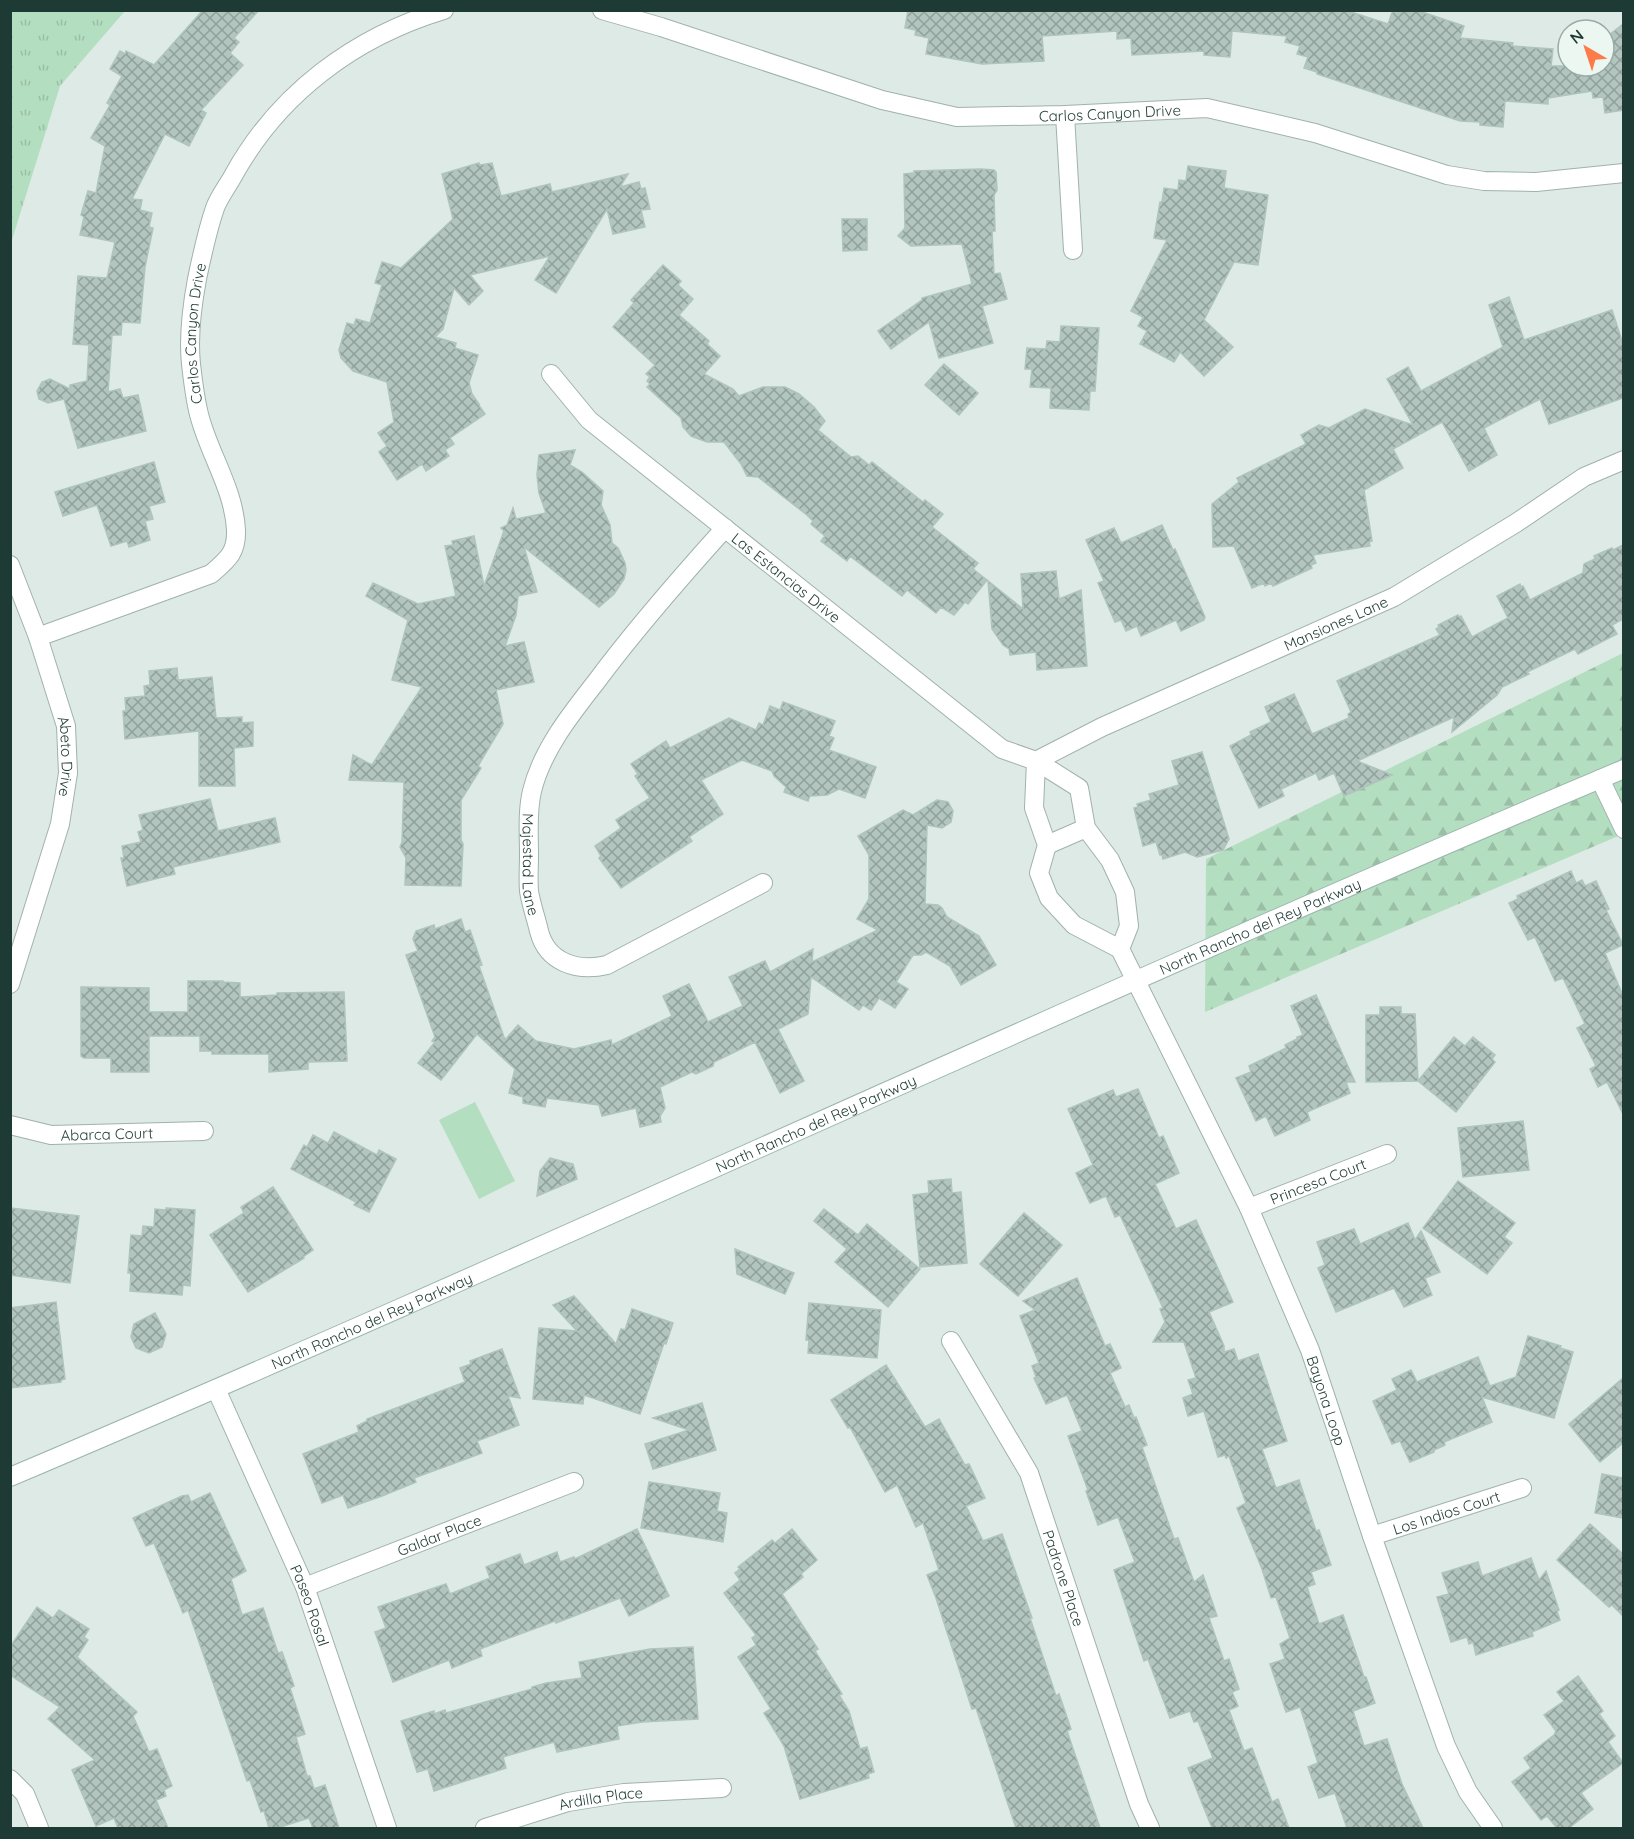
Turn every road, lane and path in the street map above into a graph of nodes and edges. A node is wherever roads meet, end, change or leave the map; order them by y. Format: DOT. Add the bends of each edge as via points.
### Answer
graph roads {
  1 [pos="444,10"];
  2 [pos="602,10"];
  3 [pos="1065,115"];
  4 [pos="1623,173"];
  5 [pos="1073,250"];
  6 [pos="551,374"];
  7 [pos="1623,460"];
  8 [pos="725,528"];
  9 [pos="10,565"];
  10 [pos="38,636"];
  11 [pos="1036,761"];
  12 [pos="1623,770"];
  13 [pos="1600,779"];
  14 [pos="1086,828"];
  15 [pos="1623,829"];
  16 [pos="1047,845"];
  17 [pos="763,883"];
  18 [pos="1120,949"];
  19 [pos="1136,981"];
  20 [pos="10,984"];
  21 [pos="10,1125"];
  22 [pos="204,1131"];
  23 [pos="1387,1154"];
  24 [pos="1249,1208"];
  25 [pos="951,1341"];
  26 [pos="216,1389"];
  27 [pos="10,1477"];
  28 [pos="574,1482"];
  29 [pos="1522,1488"];
  30 [pos="1372,1536"];
  31 [pos="305,1587"];
  32 [pos="10,1779"];
  33 [pos="722,1788"];
  34 [pos="39,1828"];
  35 [pos="387,1828"];
  36 [pos="485,1828"];
  37 [pos="1150,1828"];
  38 [pos="1493,1828"];
  1 -- 10 [label="street, Carlos Canyon Drive" via="393,29 331,64 262,130 216,206 195,290 191,364 200,418 225,482 236,529 230,557 211,574"];
  2 -- 3 [label="street, Carlos Canyon Drive" via="922,110 957,117"];
  3 -- 4 [label="street, Carlos Canyon Drive" via="1207,108 1315,133 1447,175 1484,181 1536,182"];
  3 -- 5 [label="street"];
  6 -- 8 [label="street, Las Estancias Drive" via="589,420"];
  7 -- 11 [label="street, Mansiones Lane" via="1584,477 1394,597 1102,727"];
  8 -- 11 [label="street, Las Estancias Drive" via="1002,750"];
  8 -- 17 [label="street, Majestad Lane" via="622,647 570,715 546,755 528,810 529,892 548,951 569,965 594,968 607,965"];
  9 -- 10 [label="street, Abeto Drive"];
  10 -- 20 [label="street, Abeto Drive" via="66,726 68,773 60,824"];
  11 -- 14 [label="street, Las Estancias Drive" via="1079,788"];
  11 -- 16 [label="street" via="1034,808"];
  12 -- 13 [label="street, North Rancho del Rey Parkway"];
  13 -- 15 [label="street"];
  13 -- 19 [label="street, North Rancho del Rey Parkway"];
  14 -- 16 [label="street"];
  14 -- 18 [label="street, Las Estancias Drive" via="1110,860 1125,892 1129,926"];
  16 -- 18 [label="street" via="1039,873 1049,898 1074,926"];
  18 -- 19 [label="street"];
  19 -- 24 [label="street, Bayona Loop"];
  19 -- 26 [label="street, North Rancho del Rey Parkway"];
  21 -- 22 [label="street, Abarca Court" via="51,1135"];
  23 -- 24 [label="street, Princesa Court"];
  24 -- 30 [label="street, Bayona Loop" via="1310,1350"];
  25 -- 37 [label="street, Padrone Place" via="1029,1473"];
  26 -- 27 [label="street, North Rancho del Rey Parkway"];
  26 -- 31 [label="street, Paseo Rosal"];
  28 -- 31 [label="street, Galdar Place"];
  29 -- 30 [label="street, Los Indios Court"];
  30 -- 38 [label="street, Bayona Loop" via="1446,1746 1468,1792"];
  31 -- 35 [label="street, Paseo Rosal"];
  32 -- 34 [label="street" via="25,1794"];
  33 -- 36 [label="street, Ardilla Place" via="568,1802"];
}
